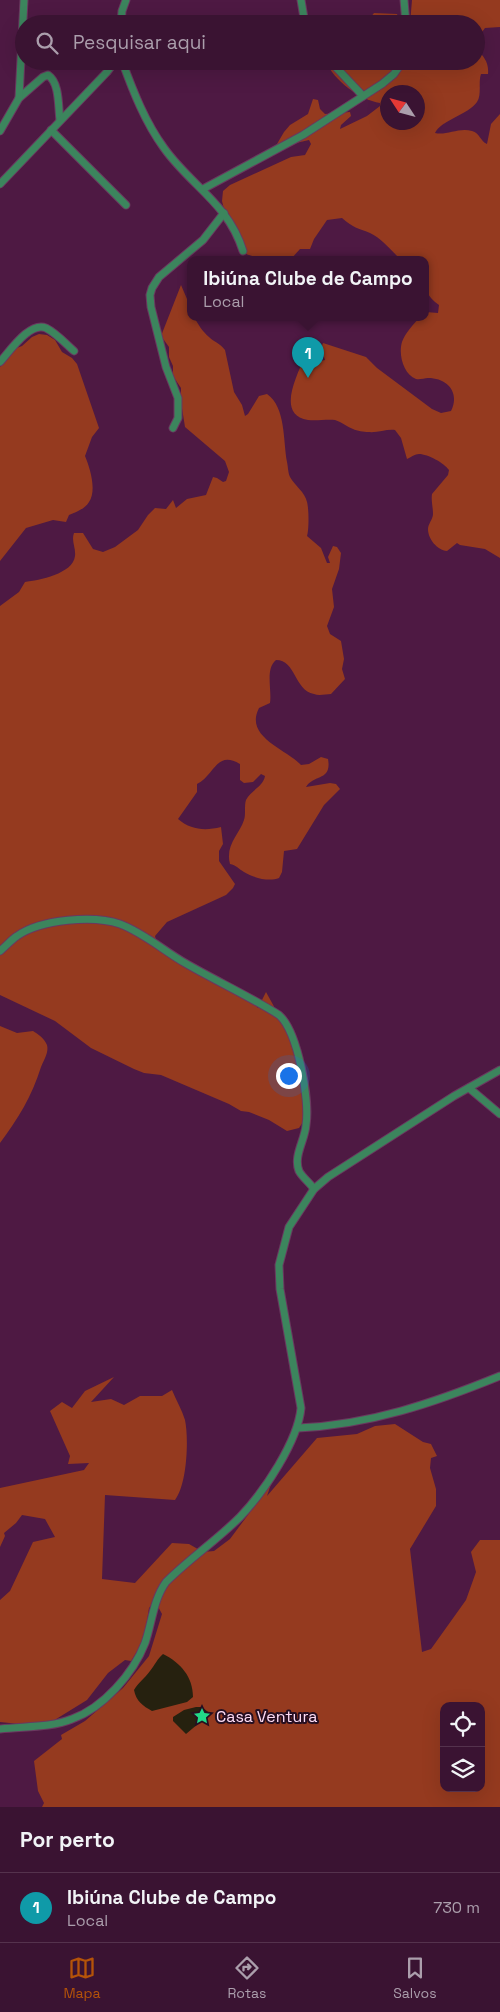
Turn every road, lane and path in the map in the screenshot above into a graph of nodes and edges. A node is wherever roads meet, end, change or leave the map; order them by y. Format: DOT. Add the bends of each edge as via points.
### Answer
graph roads {
  1 [pos="24,0"];
  2 [pos="126,0"];
  3 [pos="300,0"];
  4 [pos="404,0"];
  5 [pos="23,15"];
  6 [pos="122,15"];
  7 [pos="303,15"];
  8 [pos="405,15"];
  9 [pos="20,70"];
  10 [pos="108,70"];
  11 [pos="126,70"];
  12 [pos="338,70"];
  13 [pos="397,70"];
  14 [pos="363,96"];
  15 [pos="19,98"];
  16 [pos="60,120"];
  17 [pos="0,130"];
  18 [pos="51,130"];
  19 [pos="0,184"];
  20 [pos="203,189"];
  21 [pos="126,205"];
  22 [pos="224,213"];
  23 [pos="243,251"];
  24 [pos="74,351"];
  25 [pos="0,362"];
  26 [pos="173,428"];
  27 [pos="0,951"];
  28 [pos="500,1070"];
  29 [pos="469,1088"];
  30 [pos="500,1114"];
  31 [pos="314,1189"];
  32 [pos="500,1376"];
  33 [pos="298,1428"];
  34 [pos="0,1729"];
  1 -- 5 [label="street"];
  2 -- 6 [label="street"];
  3 -- 7 [label="street"];
  4 -- 8 [label="street"];
  9 -- 15 [label="street"];
  10 -- 16 [label="street"];
  11 -- 20 [label="street" via="148,124 175,162"];
  12 -- 14 [label="street"];
  13 -- 14 [label="street"];
  14 -- 20 [label="street" via="303,135"];
  15 -- 16 [label="street" via="48,75 55,84"];
  15 -- 17 [label="street"];
  16 -- 18 [label="street"];
  18 -- 19 [label="street"];
  18 -- 21 [label="street"];
  20 -- 22 [label="street"];
  22 -- 23 [label="street"];
  22 -- 26 [label="street" via="203,240 159,277 150,295 166,367 178,398 178,418"];
  24 -- 25 [label="street" via="55,334 39,326 26,333"];
  27 -- 31 [label="street" via="28,930 70,920 121,924 285,1020 303,1076 308,1107 298,1160 300,1171"];
  28 -- 29 [label="street"];
  29 -- 30 [label="street"];
  29 -- 31 [label="street" via="376,1145"];
  31 -- 33 [label="street" via="289,1227 279,1265 280,1289 297,1380"];
  32 -- 33 [label="street" via="396,1414 345,1424"];
  33 -- 34 [label="street" via="280,1462 241,1516 178,1570 159,1591 142,1651 120,1683 72,1720"];
}
